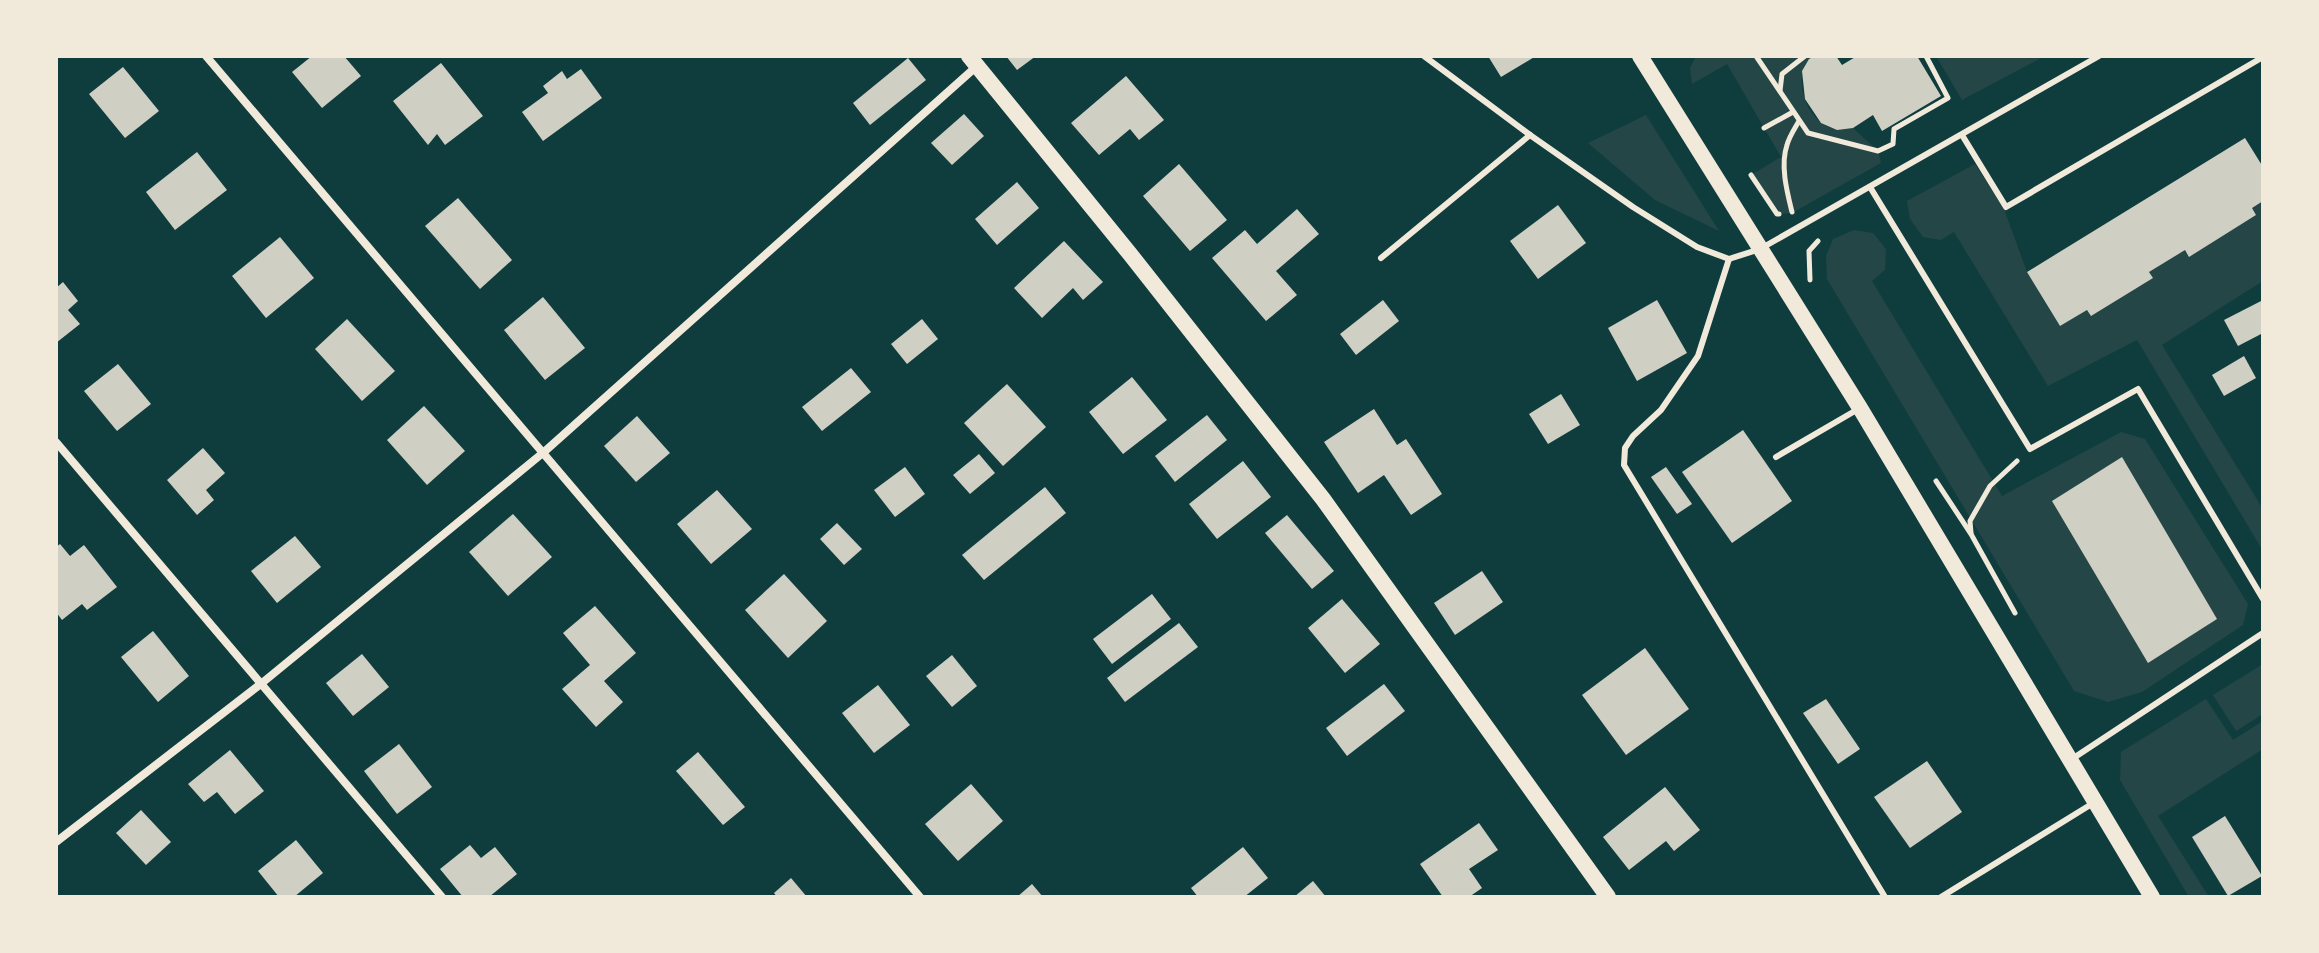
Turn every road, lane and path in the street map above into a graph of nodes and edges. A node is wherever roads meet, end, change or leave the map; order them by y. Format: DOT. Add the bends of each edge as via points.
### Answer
graph roads {
  1 [pos="206,56"];
  2 [pos="1424,56"];
  3 [pos="1756,56"];
  4 [pos="1805,56"];
  5 [pos="1926,56"];
  6 [pos="2099,56"];
  7 [pos="1644,57"];
  8 [pos="2263,57"];
  9 [pos="973,61"];
  10 [pos="1780,92"];
  11 [pos="1793,112"];
  12 [pos="1799,121"];
  13 [pos="1764,128"];
  14 [pos="1530,135"];
  15 [pos="1962,135"];
  16 [pos="1878,151"];
  17 [pos="1881,163"];
  18 [pos="1751,175"];
  19 [pos="1870,187"];
  20 [pos="1805,206"];
  21 [pos="1792,213"];
  22 [pos="1818,240"];
  23 [pos="1760,249"];
  24 [pos="1381,258"];
  25 [pos="1729,259"];
  26 [pos="1815,290"];
  27 [pos="1860,408"];
  28 [pos="56,442"];
  29 [pos="2030,449"];
  30 [pos="544,452"];
  31 [pos="1776,457"];
  32 [pos="1928,469"];
  33 [pos="1971,534"];
  34 [pos="2263,599"];
  35 [pos="2016,614"];
  36 [pos="2263,633"];
  37 [pos="262,683"];
  38 [pos="2071,760"];
  39 [pos="2096,802"];
  40 [pos="56,842"];
  41 [pos="442,897"];
  42 [pos="920,897"];
  43 [pos="1608,897"];
  44 [pos="1885,897"];
  45 [pos="1941,897"];
  46 [pos="2152,897"];
  1 -- 30 [label="street"];
  2 -- 14 [label="lane"];
  3 -- 10 [label="path"];
  4 -- 10 [label="path" via="1782,74"];
  5 -- 16 [label="path" via="1948,98 1894,129 1893,144"];
  6 -- 15 [label="lane"];
  7 -- 23 [label="main road"];
  8 -- 15 [label="lane" via="2006,207"];
  9 -- 30 [label="street"];
  9 -- 43 [label="main road" via="1323,499"];
  10 -- 11 [label="path"];
  11 -- 12 [label="path"];
  11 -- 13 [label="path"];
  12 -- 16 [label="path" via="1808,133"];
  12 -- 21 [label="path" via="1784,160"];
  14 -- 24 [label="lane"];
  14 -- 25 [label="lane" via="1658,223"];
  15 -- 19 [label="lane"];
  16 -- 17 [label="path"];
  18 -- 21 [label="path" via="1777,214"];
  19 -- 23 [label="lane"];
  19 -- 29 [label="lane"];
  20 -- 21 [label="path"];
  22 -- 26 [label="path" via="1809,251 1809,280"];
  23 -- 25 [label="lane"];
  23 -- 27 [label="main road"];
  25 -- 44 [label="lane" via="1698,356 1661,410 1633,436 1625,448 1624,465"];
  27 -- 31 [label="lane"];
  27 -- 38 [label="main road"];
  28 -- 37 [label="street"];
  29 -- 33 [label="path" via="1990,486 1970,521"];
  29 -- 34 [label="lane" via="2138,389"];
  30 -- 37 [label="street"];
  30 -- 42 [label="street"];
  32 -- 33 [label="path"];
  33 -- 35 [label="path"];
  36 -- 38 [label="lane"];
  37 -- 40 [label="street"];
  37 -- 41 [label="street"];
  38 -- 39 [label="main road"];
  39 -- 45 [label="lane"];
  39 -- 46 [label="main road"];
}
